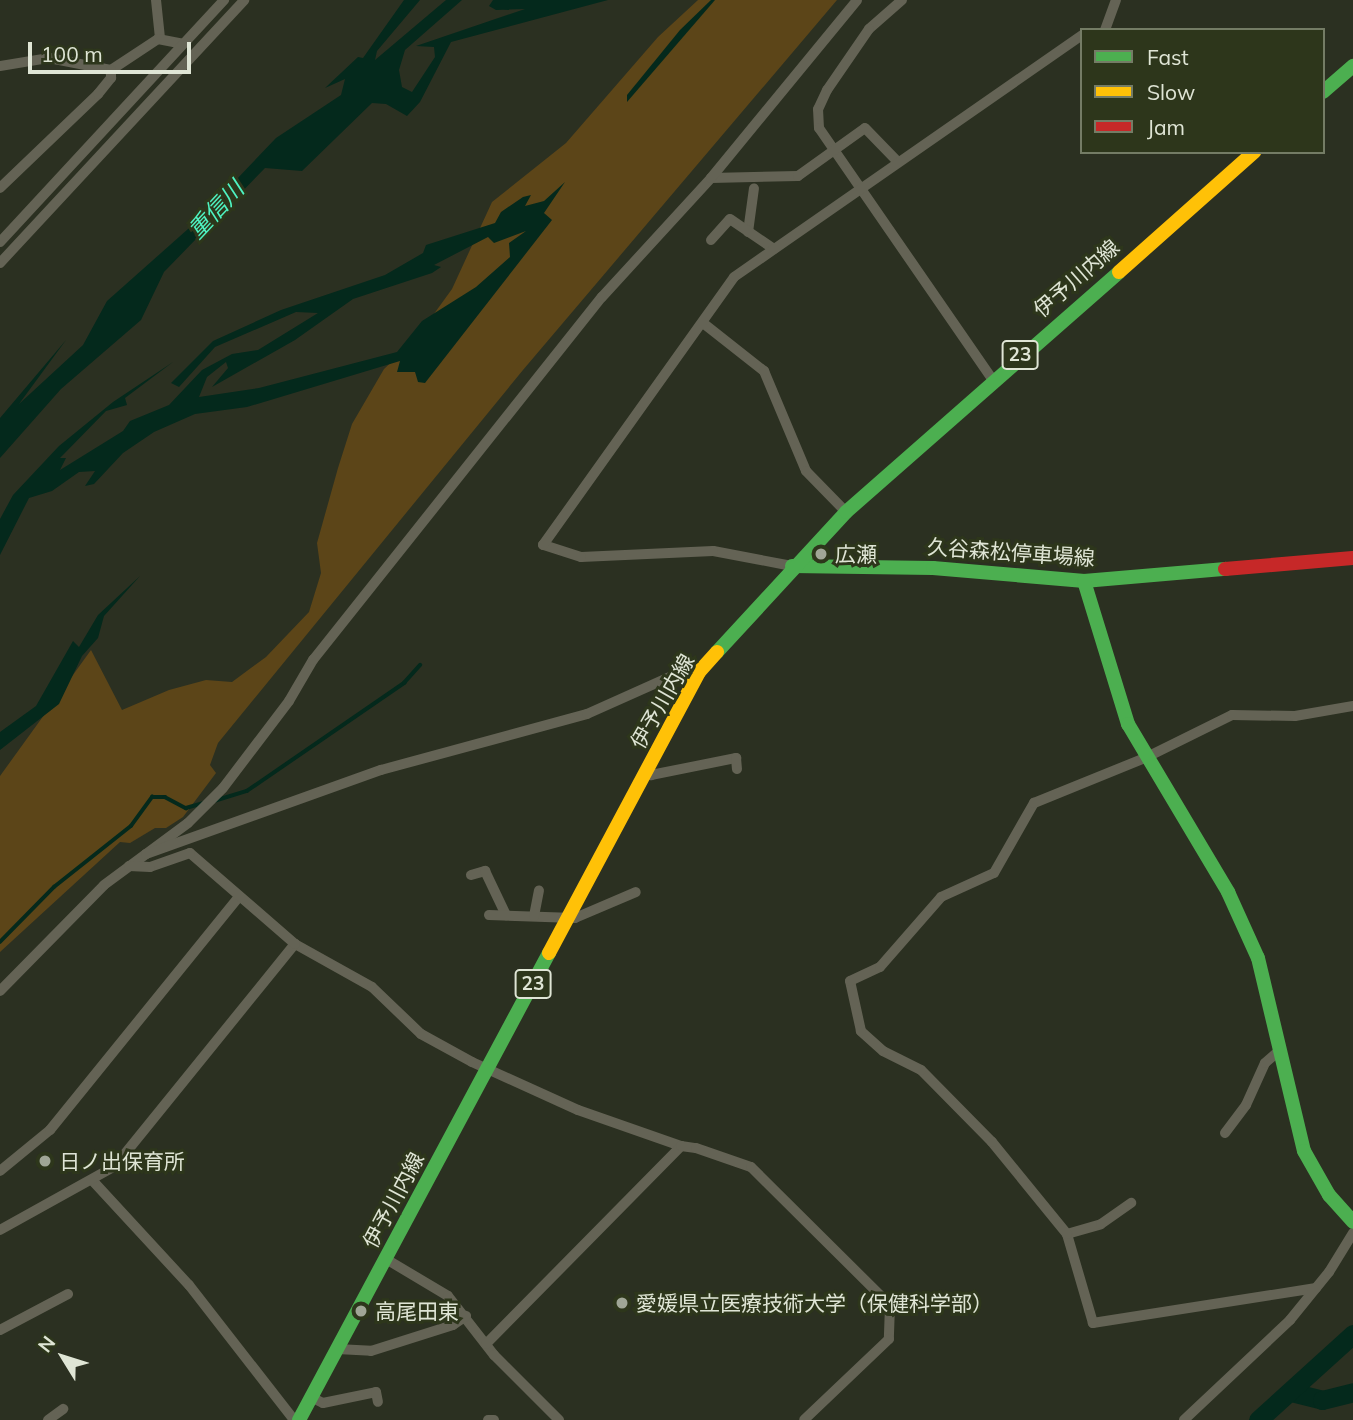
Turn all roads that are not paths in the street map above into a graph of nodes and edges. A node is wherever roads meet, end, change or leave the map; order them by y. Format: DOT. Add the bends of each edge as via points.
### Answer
graph roads {
  1 [pos="156,0"];
  2 [pos="224,0"];
  3 [pos="244,0"];
  4 [pos="857,0"];
  5 [pos="902,0"];
  6 [pos="1116,0"];
  7 [pos="1106,28"];
  8 [pos="1080,35"];
  9 [pos="160,38"];
  10 [pos="183,44"];
  11 [pos="0,66"];
  12 [pos="1353,66"];
  13 [pos="111,70"];
  14 [pos="1325,90"];
  15 [pos="831,152"];
  16 [pos="1252,154"];
  17 [pos="897,161"];
  18 [pos="711,178"];
  19 [pos="0,188"];
  20 [pos="754,188"];
  21 [pos="858,190"];
  22 [pos="748,232"];
  23 [pos="711,240"];
  24 [pos="0,242"];
  25 [pos="774,249"];
  26 [pos="0,263"];
  27 [pos="702,323"];
  28 [pos="993,380"];
  29 [pos="846,512"];
  30 [pos="1353,558"];
  31 [pos="792,566"];
  32 [pos="1084,581"];
  33 [pos="699,672"];
  34 [pos="1353,706"];
  35 [pos="1145,758"];
  36 [pos="737,769"];
  37 [pos="645,772"];
  38 [pos="146,854"];
  39 [pos="128,866"];
  40 [pos="471,874"];
  41 [pos="539,890"];
  42 [pos="636,892"];
  43 [pos="239,897"];
  44 [pos="489,915"];
  45 [pos="506,915"];
  46 [pos="534,916"];
  47 [pos="568,918"];
  48 [pos="295,944"];
  49 [pos="0,991"];
  50 [pos="1279,1051"];
  51 [pos="487,1069"];
  52 [pos="1225,1133"];
  53 [pos="681,1146"];
  54 [pos="0,1171"];
  55 [pos="92,1180"];
  56 [pos="1131,1203"];
  57 [pos="1353,1222"];
  58 [pos="0,1230"];
  59 [pos="1353,1233"];
  60 [pos="1068,1234"];
  61 [pos="386,1259"];
  62 [pos="1316,1287"];
  63 [pos="68,1294"];
  64 [pos="466,1317"];
  65 [pos="0,1330"];
  66 [pos="486,1344"];
  67 [pos="337,1349"];
  68 [pos="311,1397"];
  69 [pos="379,1402"];
  70 [pos="63,1409"];
  71 [pos="48,1420"];
  72 [pos="296,1420"];
  73 [pos="488,1420"];
  74 [pos="494,1420"];
  75 [pos="559,1420"];
  76 [pos="804,1420"];
  77 [pos="1184,1420"];
  1 -- 9 [label="street"];
  2 -- 10 [label="street"];
  3 -- 26 [label="street"];
  4 -- 18 [label="street"];
  5 -- 15 [label="street" via="869,29 818,110 819,128"];
  6 -- 7 [label="street"];
  8 -- 17 [label="street"];
  9 -- 10 [label="street"];
  9 -- 13 [label="street"];
  10 -- 24 [label="street"];
  11 -- 13 [label="street" via="48,58"];
  12 -- 14 [label="main road"];
  13 -- 19 [label="street" via="111,78 98,94"];
  15 -- 17 [label="street" via="865,128"];
  15 -- 18 [label="street" via="798,176"];
  15 -- 21 [label="street"];
  16 -- 28 [label="main road, 伊予川内線 / 23"];
  17 -- 21 [label="street"];
  18 -- 38 [label="street" via="602,297 313,660 289,701 223,788 188,823"];
  20 -- 22 [label="street"];
  21 -- 25 [label="street"];
  21 -- 28 [label="street"];
  22 -- 23 [label="street" via="730,219"];
  22 -- 25 [label="street"];
  25 -- 27 [label="street" via="734,277"];
  27 -- 29 [label="street" via="764,371 798,457"];
  27 -- 31 [label="street" via="543,545 581,557 712,551"];
  28 -- 29 [label="main road, 伊予川内線 / 23"];
  29 -- 31 [label="main road, 伊予川内線 / 23"];
  30 -- 32 [label="main road, 久谷森松停車場線"];
  31 -- 32 [label="main road, 久谷森松停車場線" via="985,570"];
  31 -- 33 [label="main road, 伊予川内線 / 23"];
  32 -- 35 [label="main road" via="1108,667"];
  33 -- 37 [label="main road, 伊予川内線 / 23"];
  33 -- 38 [label="street" via="683,671 587,714 381,770"];
  34 -- 35 [label="street" via="1295,716 1232,715"];
  35 -- 50 [label="main road" via="1240,915 1262,972"];
  35 -- 60 [label="street" via="1034,803 994,873 941,897 880,967 850,981 861,1031 883,1051 920,1070 992,1142"];
  36 -- 37 [label="street" via="736,758 650,775"];
  37 -- 47 [label="main road, 伊予川内線 / 23"];
  38 -- 39 [label="street"];
  39 -- 43 [label="street" via="150,867 190,853"];
  39 -- 49 [label="street" via="84,904"];
  40 -- 45 [label="street" via="485,871"];
  41 -- 46 [label="street"];
  42 -- 47 [label="street" via="623,901"];
  43 -- 48 [label="street"];
  43 -- 54 [label="street" via="50,1130"];
  44 -- 45 [label="street"];
  45 -- 46 [label="street"];
  46 -- 47 [label="street"];
  47 -- 51 [label="main road, 伊予川内線 / 23"];
  48 -- 51 [label="street" via="372,988 421,1034"];
  48 -- 55 [label="street" via="115,1166"];
  50 -- 52 [label="street" via="1265,1063 1246,1105"];
  50 -- 57 [label="main road" via="1304,1151 1329,1195"];
  51 -- 53 [label="street" via="579,1110"];
  51 -- 61 [label="main road, 伊予川内線 / 23"];
  53 -- 66 [label="street"];
  53 -- 76 [label="street" via="751,1167 890,1305 889,1339"];
  55 -- 58 [label="street"];
  55 -- 72 [label="street" via="189,1285"];
  56 -- 60 [label="street" via="1101,1224"];
  59 -- 62 [label="street"];
  60 -- 62 [label="street" via="1093,1323"];
  61 -- 64 [label="street" via="432,1284"];
  61 -- 67 [label="main road, 伊予川内線 / 23"];
  62 -- 77 [label="street" via="1290,1320"];
  63 -- 65 [label="street"];
  64 -- 66 [label="street"];
  64 -- 67 [label="street" via="371,1351"];
  66 -- 75 [label="street"];
  67 -- 68 [label="main road, 伊予川内線 / 23"];
  68 -- 69 [label="street" via="323,1403 376,1392"];
  68 -- 72 [label="main road, 伊予川内線 / 23"];
  70 -- 71 [label="street"];
  73 -- 74 [label="street"];
}
